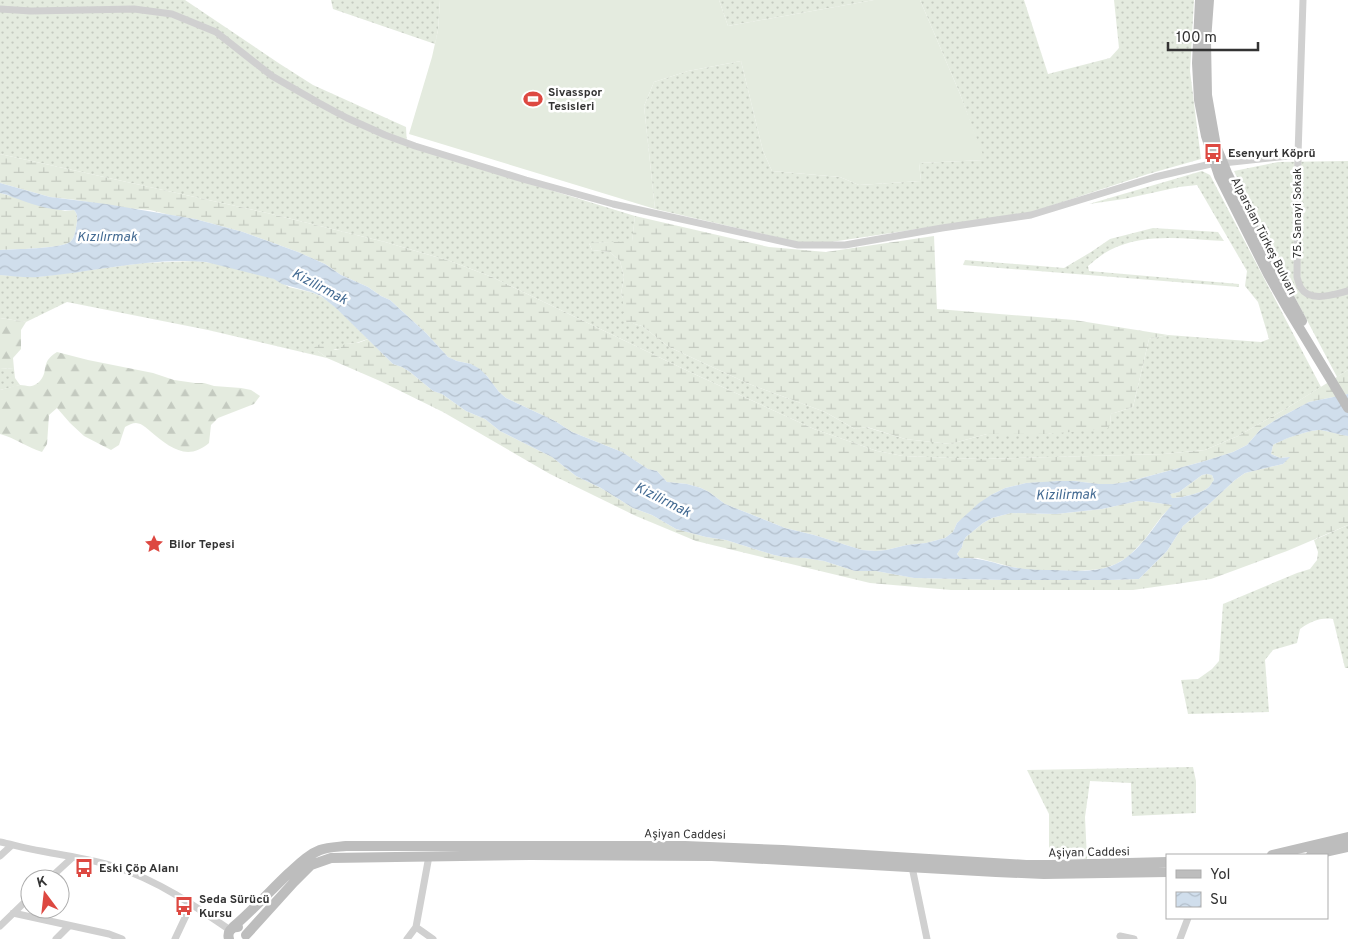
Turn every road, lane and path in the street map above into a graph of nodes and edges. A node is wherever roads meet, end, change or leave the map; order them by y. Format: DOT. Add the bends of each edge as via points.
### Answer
graph roads {
  1 [pos="1200,0"];
  2 [pos="1209,0"];
  3 [pos="1303,0"];
  4 [pos="0,9"];
  5 [pos="1298,155"];
  6 [pos="1219,163"];
  7 [pos="1348,291"];
  8 [pos="1324,366"];
  9 [pos="1348,402"];
  10 [pos="1348,408"];
  11 [pos="1348,837"];
  12 [pos="0,842"];
  13 [pos="12,845"];
  14 [pos="1348,847"];
  15 [pos="1276,854"];
  16 [pos="1316,854"];
  17 [pos="0,856"];
  18 [pos="429,856"];
  19 [pos="73,857"];
  20 [pos="1166,862"];
  21 [pos="912,867"];
  22 [pos="60,869"];
  23 [pos="1166,872"];
  24 [pos="191,905"];
  25 [pos="20,906"];
  26 [pos="13,913"];
  27 [pos="1188,919"];
  28 [pos="0,926"];
  29 [pos="69,926"];
  30 [pos="416,927"];
  31 [pos="229,934"];
  32 [pos="1120,936"];
  33 [pos="246,937"];
  34 [pos="118,938"];
  35 [pos="56,939"];
  36 [pos="175,939"];
  37 [pos="406,939"];
  38 [pos="432,939"];
  39 [pos="927,939"];
  40 [pos="1134,939"];
  41 [pos="1180,939"];
  1 -- 6 [label="street, Alparslan Türkeş Bulvarı" via="1197,63 1200,100 1206,136"];
  2 -- 6 [label="street, Alparslan Türkeş Bulvarı" via="1207,95"];
  3 -- 5 [label="street, 75. Sanayi Sokak"];
  4 -- 6 [label="street" via="134,10 172,14 216,32 272,76 326,106 415,146 612,204 798,245 845,245 1031,216 1155,176"];
  5 -- 6 [label="street"];
  5 -- 7 [label="street, 75. Sanayi Sokak" via="1297,277 1301,288 1308,295 1319,296"];
  6 -- 8 [label="street, Alparslan Türkeş Bulvarı" via="1219,176 1268,274"];
  8 -- 9 [label="street, Alparslan Türkeş Bulvarı"];
  8 -- 10 [label="street, Alparslan Türkeş Bulvarı"];
  11 -- 15 [label="street"];
  12 -- 13 [label="street"];
  13 -- 17 [label="street"];
  13 -- 19 [label="street"];
  14 -- 16 [label="street"];
  18 -- 21 [label="street, Aşiyan Caddesi" via="712,856"];
  18 -- 30 [label="street"];
  18 -- 33 [label="street, Aşiyan Caddesi" via="331,858 311,865"];
  19 -- 22 [label="street"];
  19 -- 24 [label="street" via="121,869 153,882"];
  20 -- 31 [label="street, Aşiyan Caddesi" via="1051,865 685,846 340,846 319,850 309,856"];
  21 -- 23 [label="street, Aşiyan Caddesi" via="1044,874"];
  21 -- 39 [label="street"];
  24 -- 31 [label="street"];
  24 -- 36 [label="street"];
  25 -- 26 [label="street"];
  26 -- 28 [label="street"];
  26 -- 29 [label="street"];
  27 -- 41 [label="street"];
  29 -- 34 [label="street"];
  29 -- 35 [label="street"];
  30 -- 37 [label="street"];
  30 -- 38 [label="street"];
  31 -- 33 [label="street" via="242,928"];
  32 -- 40 [label="street"];
}
